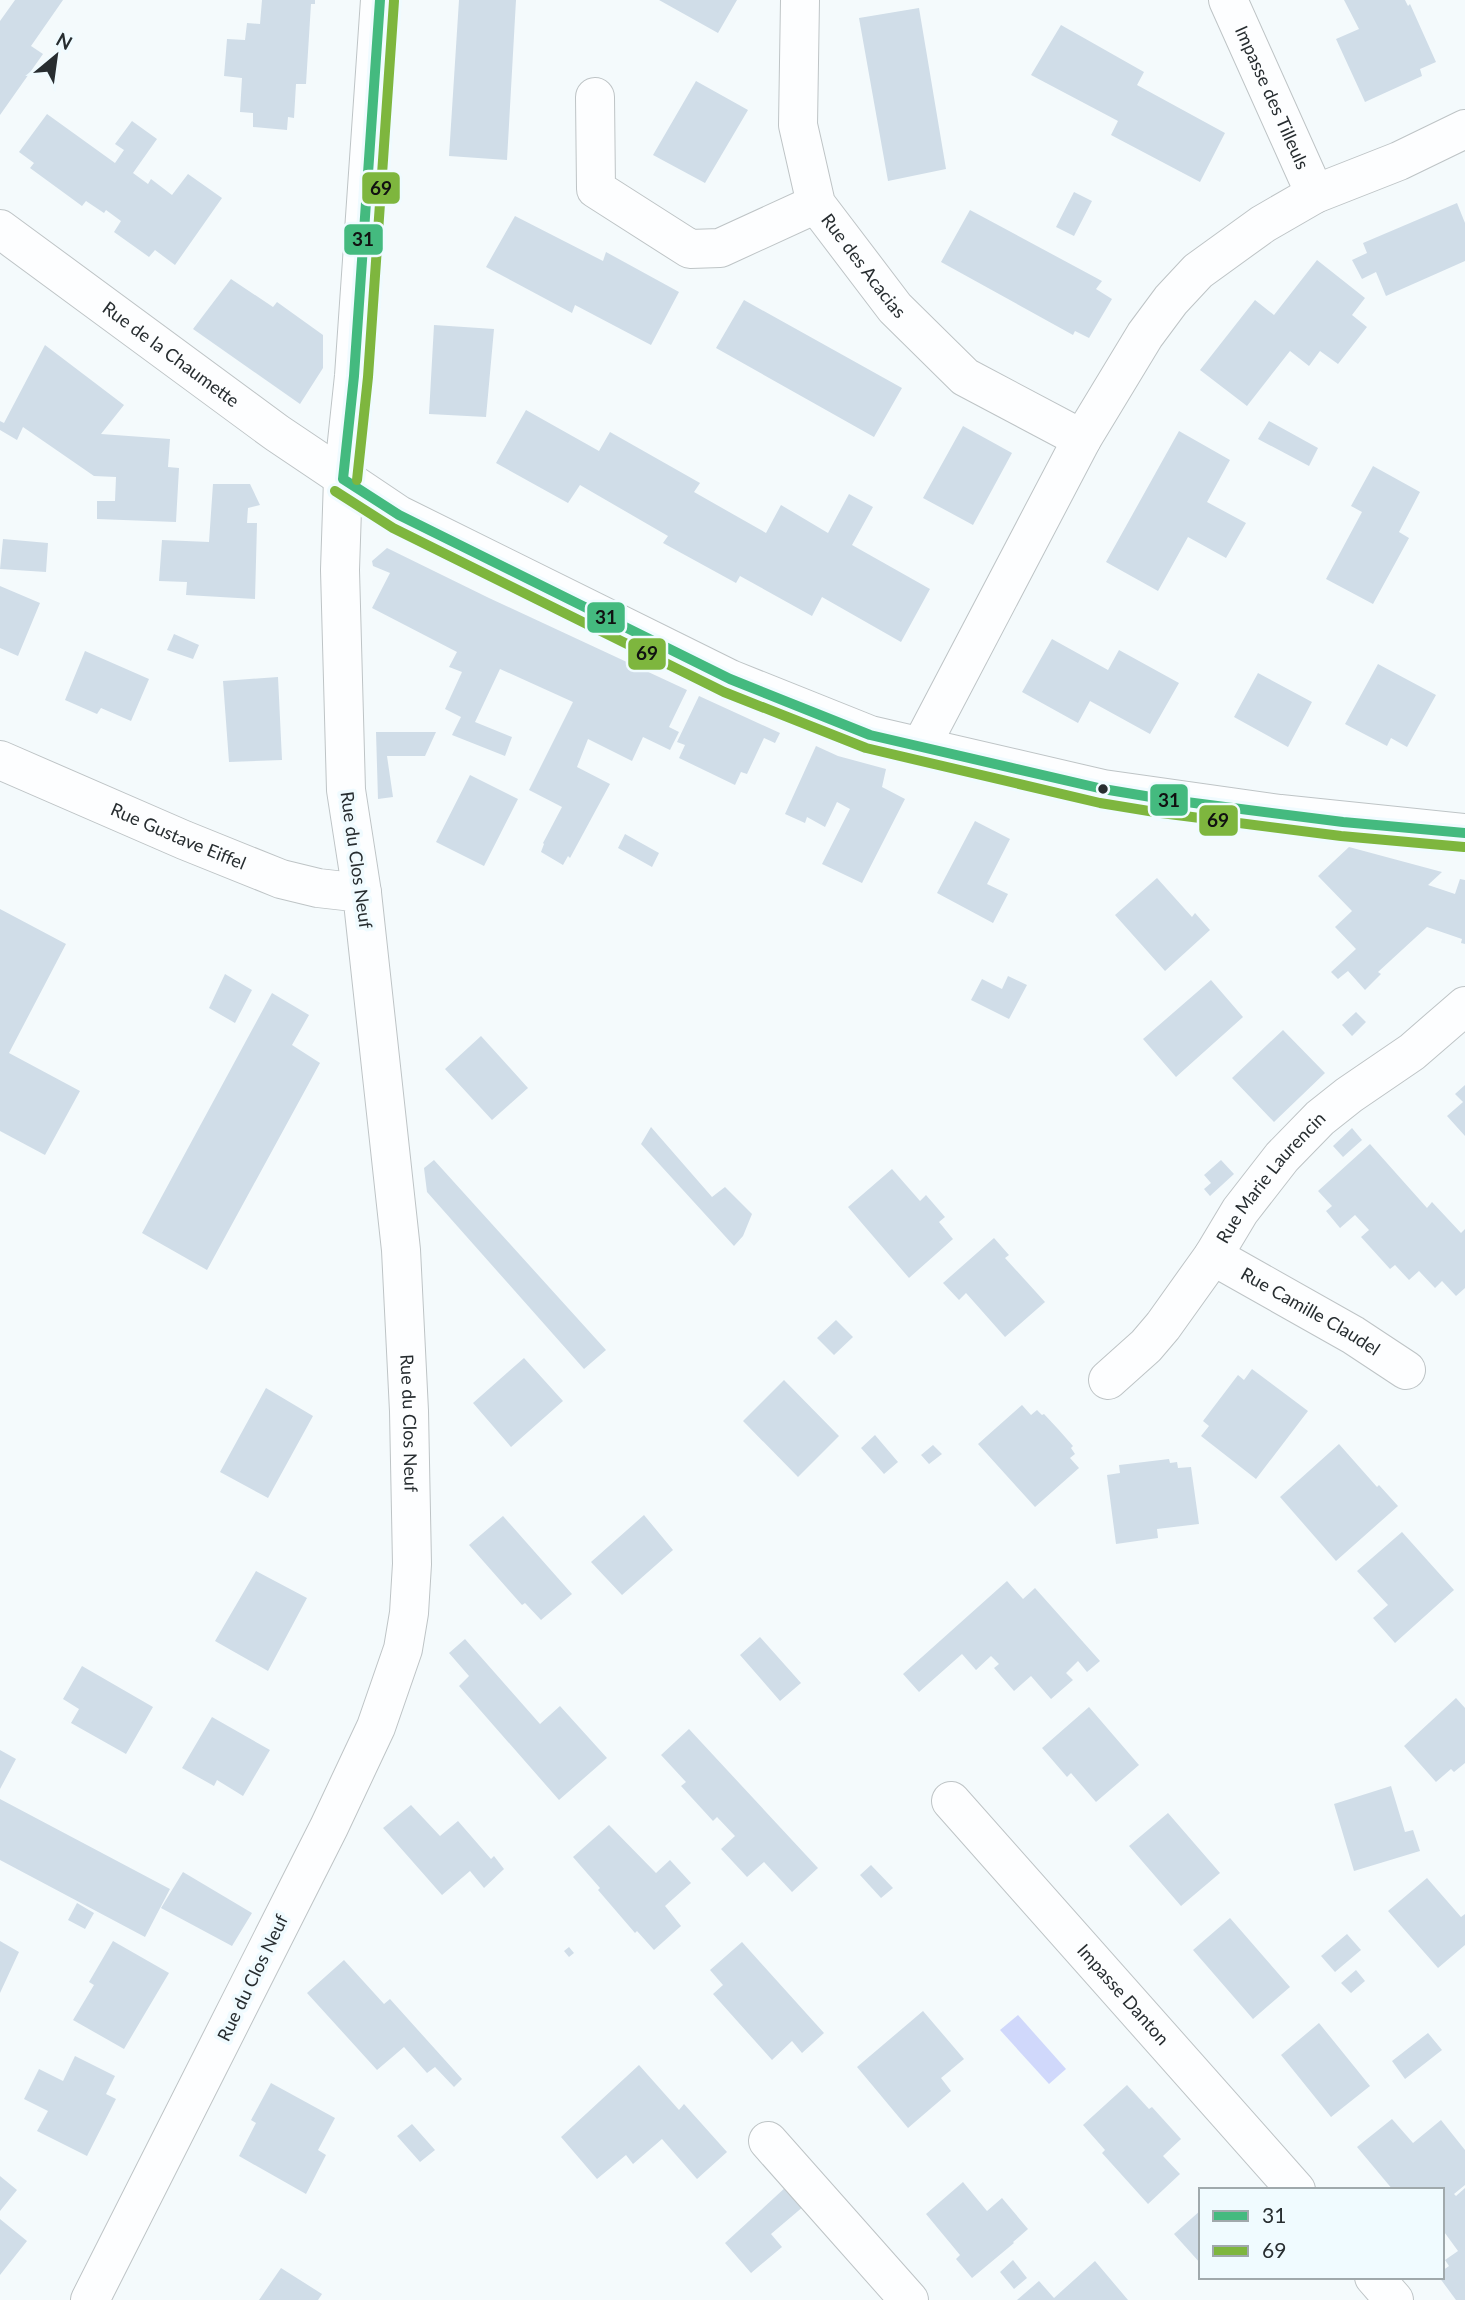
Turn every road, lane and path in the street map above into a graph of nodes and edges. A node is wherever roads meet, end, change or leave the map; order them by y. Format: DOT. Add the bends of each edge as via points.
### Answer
graph roads {
  1 [pos="380,0"];
  2 [pos="800,0"];
  3 [pos="1228,0"];
  4 [pos="595,97"];
  5 [pos="1465,129"];
  6 [pos="1315,194"];
  7 [pos="816,204"];
  8 [pos="0,229"];
  9 [pos="1082,439"];
  10 [pos="343,479"];
  11 [pos="921,746"];
  12 [pos="0,760"];
  13 [pos="1465,833"];
  14 [pos="362,893"];
  15 [pos="1465,1006"];
  16 [pos="1213,1256"];
  17 [pos="1406,1370"];
  18 [pos="1108,1380"];
  19 [pos="951,1801"];
  20 [pos="768,2141"];
  21 [pos="1294,2188"];
  22 [pos="1376,2279"];
  23 [pos="90,2300"];
  24 [pos="909,2300"];
  25 [pos="1394,2300"];
  1 -- 10 [label="street, Rue du Clos Neuf"];
  2 -- 7 [label="street, Rue des Acacias" via="798,125"];
  3 -- 6 [label="street, Impasse des Tilleuls"];
  4 -- 7 [label="street" via="597,189 690,249 720,248"];
  5 -- 6 [label="street"];
  6 -- 9 [label="street" via="1263,224 1198,271 1145,335"];
  7 -- 9 [label="street, Rue des Acacias" via="895,308 965,377"];
  8 -- 10 [label="street, Rue de la Chaumette"];
  9 -- 11 [label="street"];
  10 -- 11 [label="street, Rue de la Chaumette" via="399,515 730,679 870,735"];
  10 -- 14 [label="street, Rue du Clos Neuf" via="340,570 346,790"];
  11 -- 13 [label="street, Rue de la Chaumette" via="1163,799"];
  12 -- 14 [label="street, Rue Gustave Eiffel" via="281,879"];
  14 -- 23 [label="street, Rue du Clos Neuf" via="401,1250 412,1564 403,1649 376,1727 329,1826"];
  15 -- 16 [label="street, Rue Marie Laurencin" via="1412,1052 1320,1118 1261,1182"];
  16 -- 17 [label="street, Rue Camille Claudel"];
  16 -- 18 [label="street, Rue Marie Laurencin" via="1146,1346"];
  19 -- 21 [label="street, Impasse Danton"];
  20 -- 24 [label="street"];
  22 -- 25 [label="street"];
}
